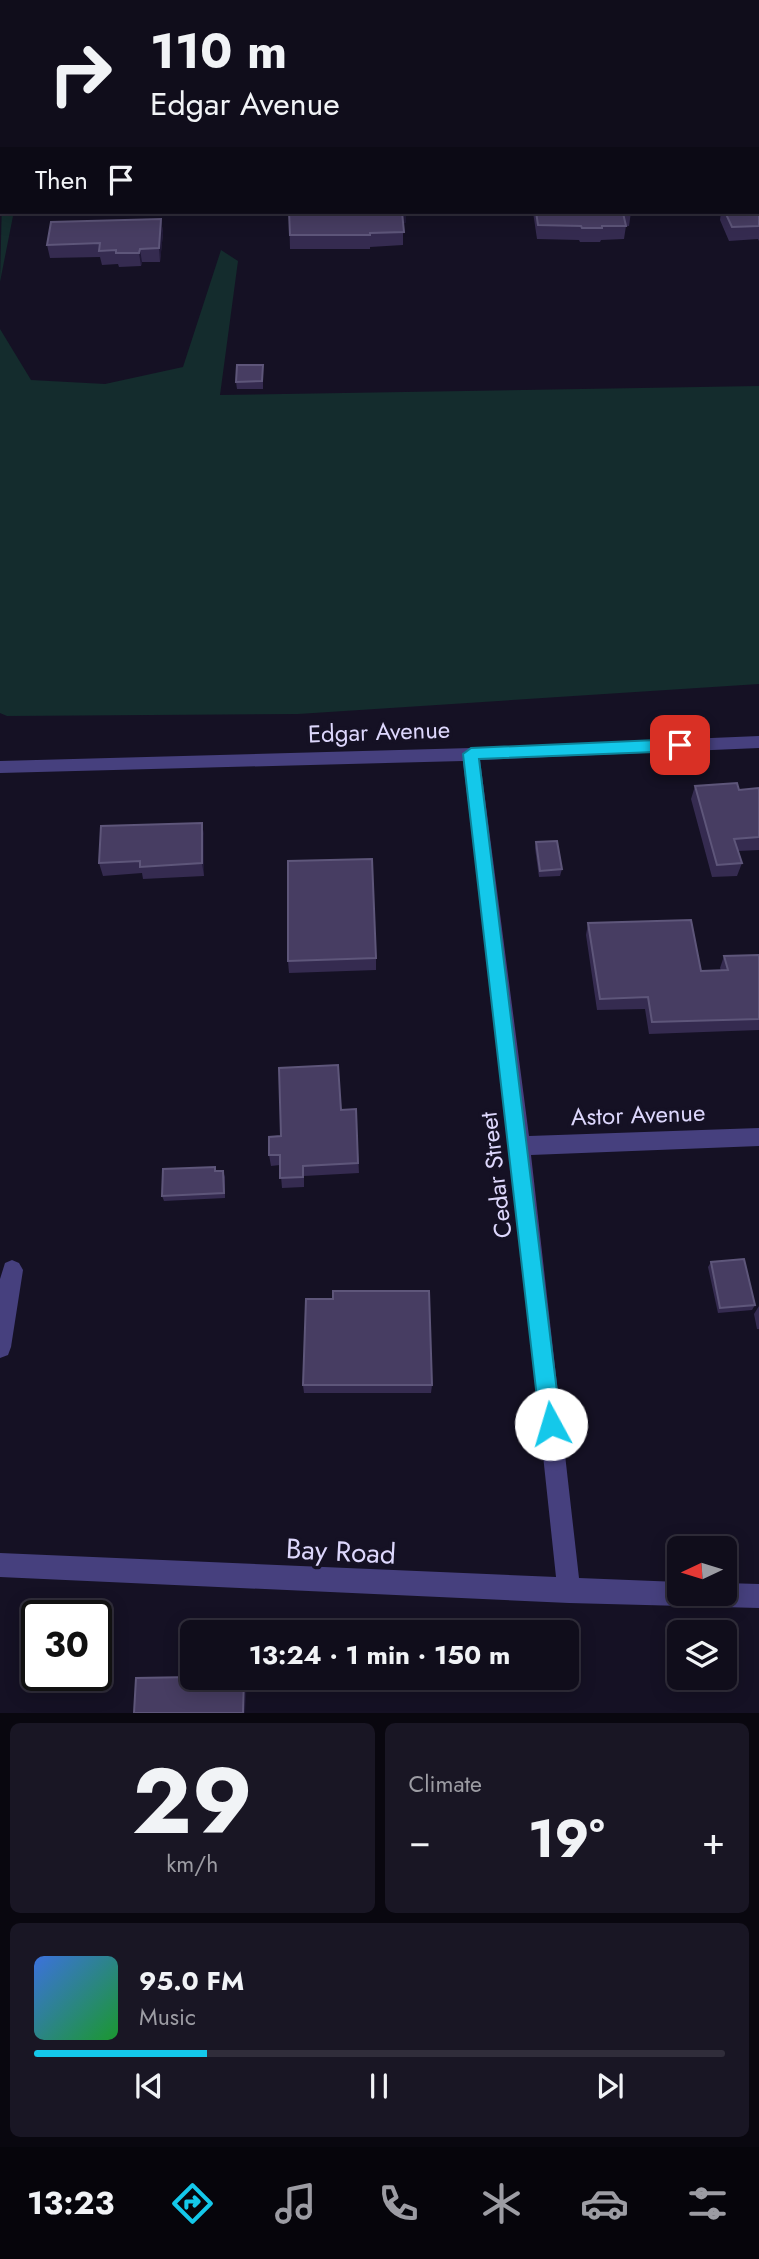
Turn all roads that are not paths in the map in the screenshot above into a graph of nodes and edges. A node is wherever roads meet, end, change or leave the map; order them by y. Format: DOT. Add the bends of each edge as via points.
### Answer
graph roads {
  1 [pos="759,741"];
  2 [pos="471,754"];
  3 [pos="0,767"];
  4 [pos="759,1137"];
  5 [pos="520,1146"];
  6 [pos="12,1270"];
  7 [pos="0,1347"];
  8 [pos="0,1565"];
  9 [pos="569,1591"];
  10 [pos="667,1594"];
  11 [pos="737,1596"];
  12 [pos="759,1597"];
  1 -- 2 [label="street, Edgar Avenue"];
  2 -- 3 [label="street, Edgar Avenue"];
  2 -- 5 [label="street, Cedar Street"];
  4 -- 5 [label="street, Astor Avenue"];
  5 -- 9 [label="street, Cedar Street"];
  6 -- 7 [label="street"];
  8 -- 9 [label="street, Bay Road"];
  9 -- 10 [label="street, Bay Road"];
  11 -- 12 [label="street"];
}
